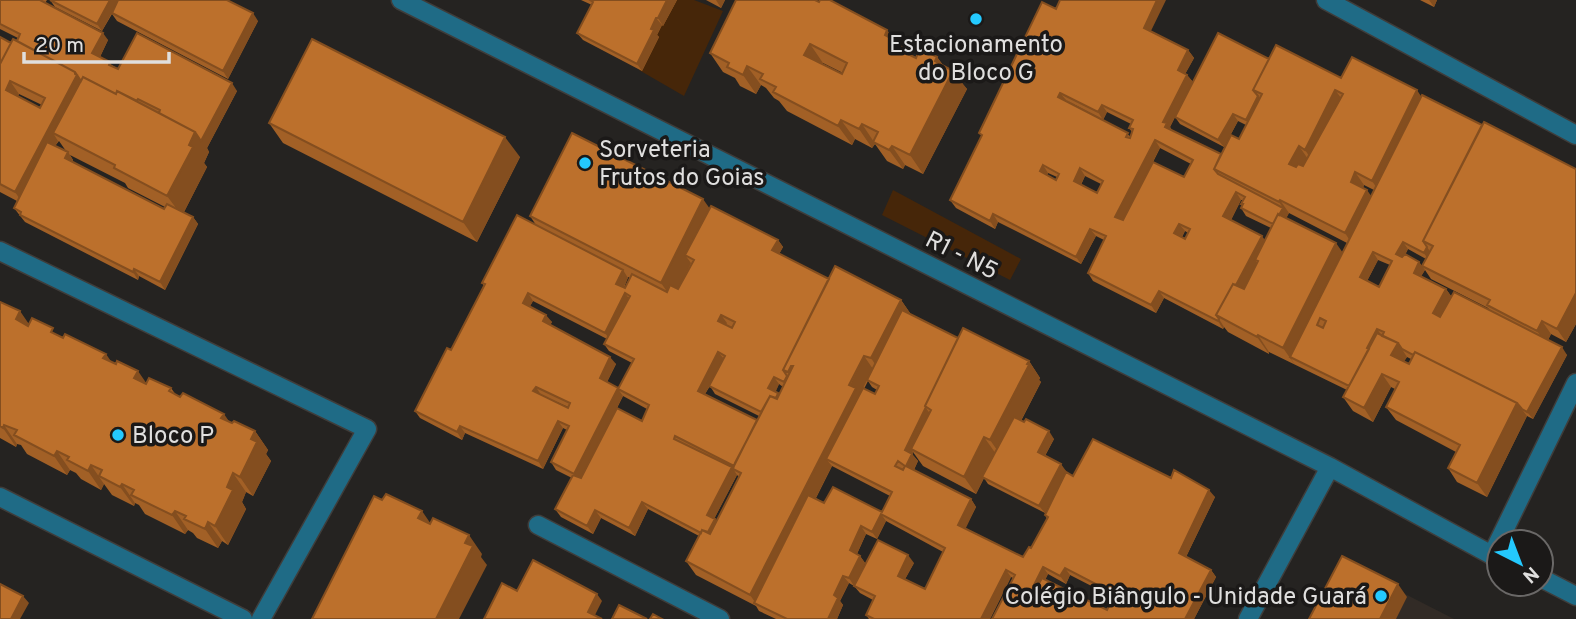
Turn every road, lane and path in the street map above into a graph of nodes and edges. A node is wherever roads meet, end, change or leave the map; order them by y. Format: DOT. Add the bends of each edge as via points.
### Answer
graph roads {
  1 [pos="401,0"];
  2 [pos="1326,0"];
  3 [pos="1576,135"];
  4 [pos="0,251"];
  5 [pos="1576,383"];
  6 [pos="1330,467"];
  7 [pos="0,497"];
  8 [pos="538,525"];
  9 [pos="1509,528"];
  10 [pos="1485,551"];
  11 [pos="1555,585"];
  12 [pos="1576,596"];
  13 [pos="243,619"];
  14 [pos="261,619"];
  15 [pos="720,619"];
  16 [pos="1248,619"];
  1 -- 6 [label="street, R1 - N5"];
  2 -- 3 [label="street"];
  4 -- 14 [label="street" via="367,429"];
  5 -- 9 [label="street"];
  6 -- 10 [label="street, R1 - N5"];
  6 -- 16 [label="street"];
  7 -- 13 [label="street"];
  8 -- 15 [label="street"];
  11 -- 12 [label="street"];
}
